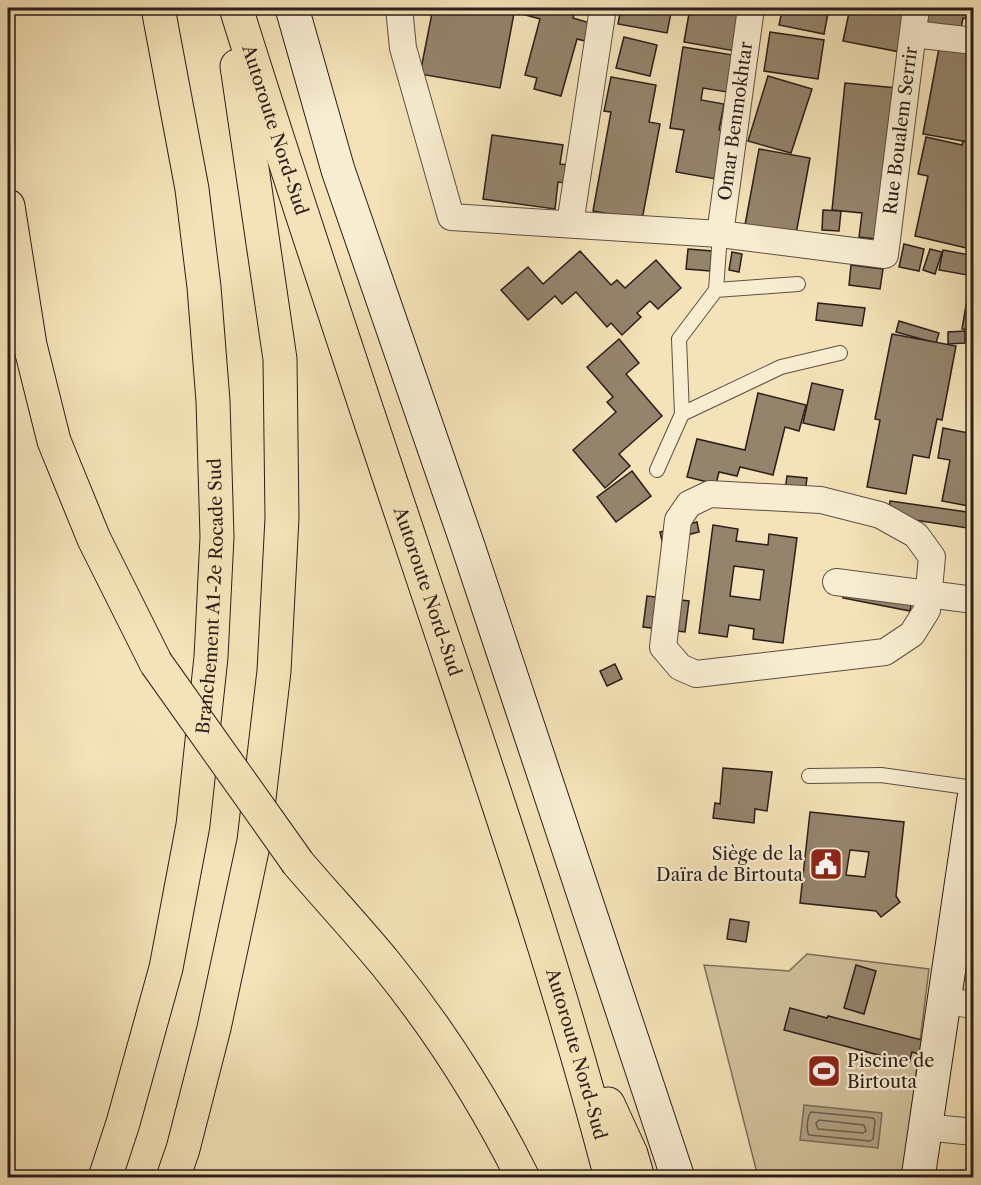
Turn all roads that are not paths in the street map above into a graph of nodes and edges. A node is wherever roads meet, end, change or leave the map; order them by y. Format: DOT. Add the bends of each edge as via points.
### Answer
graph roads {
  1 [pos="158,8"];
  2 [pos="228,8"];
  3 [pos="236,8"];
  4 [pos="292,8"];
  5 [pos="399,8"];
  6 [pos="603,8"];
  7 [pos="751,8"];
  8 [pos="916,8"];
  9 [pos="913,34"];
  10 [pos="974,41"];
  11 [pos="8,206"];
  12 [pos="570,224"];
  13 [pos="720,234"];
  14 [pos="798,285"];
  15 [pos="716,290"];
  16 [pos="840,353"];
  17 [pos="682,414"];
  18 [pos="657,470"];
  19 [pos="836,582"];
  20 [pos="930,594"];
  21 [pos="974,600"];
  22 [pos="809,776"];
  23 [pos="974,788"];
  24 [pos="974,798"];
  25 [pos="968,881"];
  26 [pos="560,998"];
  27 [pos="959,1003"];
  28 [pos="924,1127"];
  29 [pos="974,1132"];
  30 [pos="105,1178"];
  31 [pos="173,1178"];
  32 [pos="524,1178"];
  33 [pos="611,1178"];
  34 [pos="638,1178"];
  35 [pos="678,1178"];
  36 [pos="918,1178"];
  1 -- 30 [label="highway, Branchement A1-2e Rocade Sud" via="192,189 204,287 213,401 217,537 212,657 193,825 166,968"];
  2 -- 31 [label="highway" via="280,359 282,518 274,671 254,841 214,1028"];
  3 -- 26 [label="highway, Autoroute Nord-Sud"];
  4 -- 35 [label="main road" via="338,170 468,546"];
  5 -- 12 [label="street" via="403,48 451,217"];
  6 -- 12 [label="street"];
  7 -- 13 [label="street, Omar Benmokhtar"];
  8 -- 9 [label="street, Rue Boualem Serrir"];
  9 -- 10 [label="street"];
  9 -- 13 [label="street, Rue Boualem Serrir" via="885,255"];
  11 -- 32 [label="highway, bridge" via="30,345 54,441 94,539 156,663 298,863 385,964 451,1052 498,1126"];
  12 -- 13 [label="street"];
  13 -- 15 [label="lane"];
  14 -- 15 [label="lane"];
  15 -- 17 [label="lane" via="679,339"];
  16 -- 17 [label="lane" via="781,367"];
  17 -- 18 [label="lane"];
  19 -- 20 [label="street"];
  20 -- 20 [label="street" via="932,557 916,536 880,515 821,500 710,494 689,504 678,520 663,647 680,667 696,674 885,652 912,633 927,610"];
  20 -- 21 [label="street"];
  22 -- 23 [label="lane" via="881,775"];
  24 -- 25 [label="main road"];
  25 -- 27 [label="main road"];
  26 -- 33 [label="highway, Autoroute Nord-Sud"];
  26 -- 34 [label="highway" via="631,1154"];
  27 -- 28 [label="main road"];
  28 -- 29 [label="street"];
  28 -- 36 [label="main road"];
}
